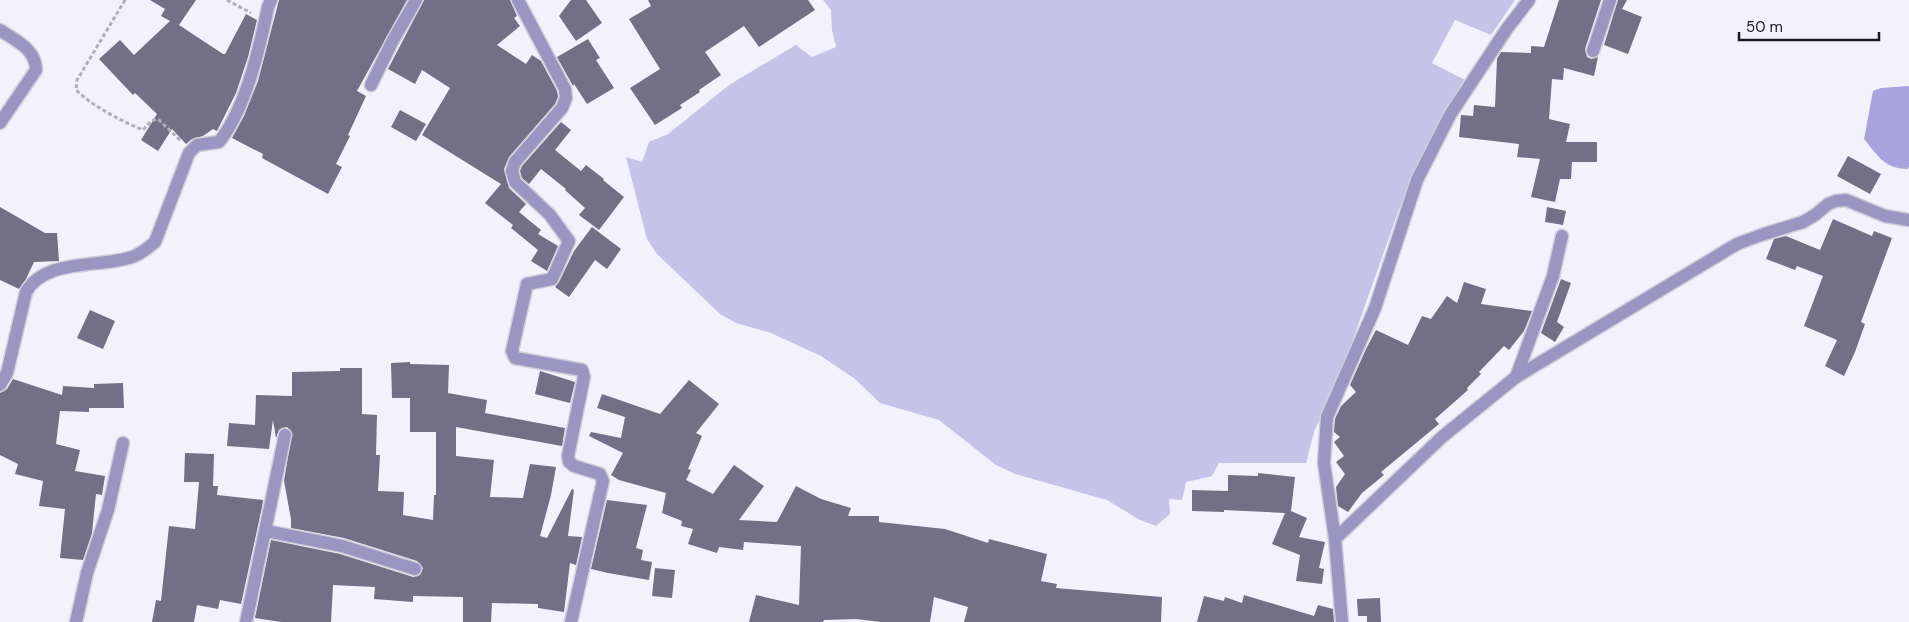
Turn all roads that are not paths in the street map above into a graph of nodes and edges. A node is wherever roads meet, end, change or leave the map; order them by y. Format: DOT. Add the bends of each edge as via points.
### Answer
graph roads {
  1 [pos="272,0"];
  2 [pos="416,0"];
  3 [pos="518,0"];
  4 [pos="1529,0"];
  5 [pos="1610,0"];
  6 [pos="0,30"];
  7 [pos="1593,51"];
  8 [pos="371,85"];
  9 [pos="0,123"];
  10 [pos="1909,220"];
  11 [pos="1562,236"];
  12 [pos="1516,377"];
  13 [pos="0,385"];
  14 [pos="285,435"];
  15 [pos="123,443"];
  16 [pos="266,531"];
  17 [pos="1334,539"];
  18 [pos="415,569"];
  19 [pos="76,622"];
  20 [pos="246,622"];
  21 [pos="571,622"];
  22 [pos="1342,622"];
  1 -- 13 [label="street" via="257,58 226,133 219,142 197,145 189,153 155,242 131,257 53,271 40,275 31,283 26,292 7,373"];
  2 -- 8 [label="street"];
  3 -- 21 [label="street" via="565,89 566,98 562,108 515,162 512,171 515,182 550,215 569,241 552,279 527,284 512,355 582,370 584,377 569,462 600,474 603,481"];
  4 -- 17 [label="street" via="1450,114 1417,180 1375,308 1327,417 1324,463"];
  5 -- 7 [label="street"];
  6 -- 9 [label="street" via="32,53 36,61 36,70"];
  10 -- 12 [label="street" via="1885,216 1846,200 1828,204 1803,222 1738,244"];
  11 -- 12 [label="street" via="1553,276"];
  12 -- 17 [label="street" via="1442,437"];
  14 -- 16 [label="street"];
  15 -- 19 [label="street" via="108,510 87,572"];
  16 -- 18 [label="street" via="342,546"];
  16 -- 20 [label="street"];
  17 -- 22 [label="street"];
}
